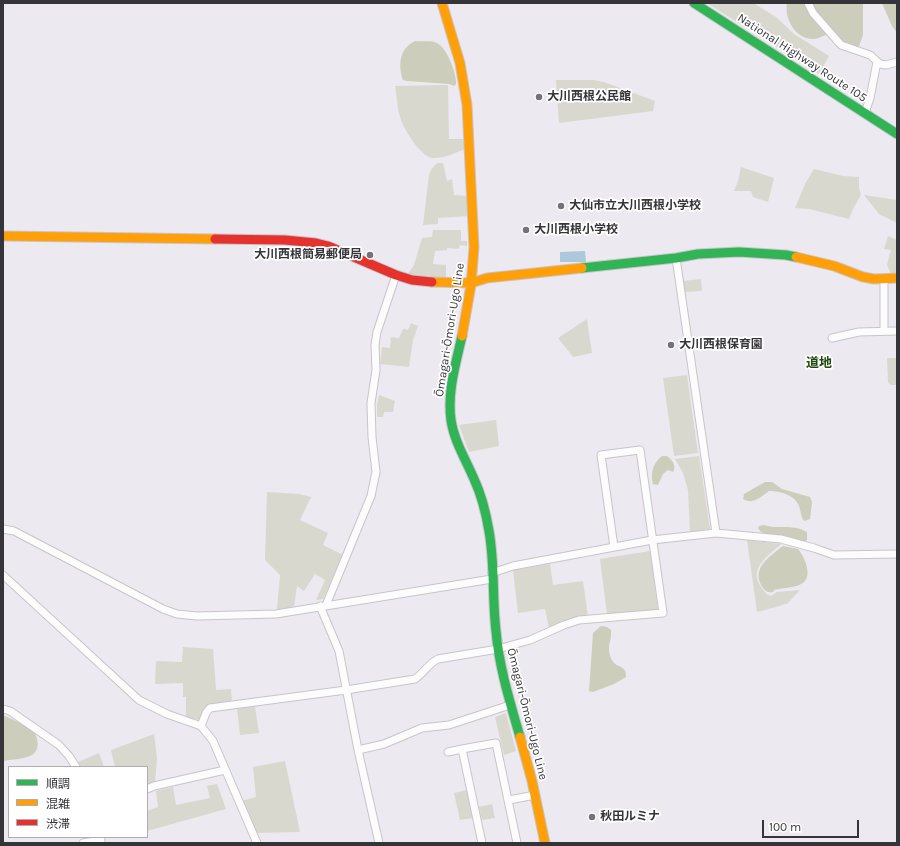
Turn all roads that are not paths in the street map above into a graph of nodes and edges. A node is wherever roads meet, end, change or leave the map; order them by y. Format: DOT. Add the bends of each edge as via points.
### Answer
graph roads {
  1 [pos="442,3"];
  2 [pos="694,3"];
  3 [pos="808,3"];
  4 [pos="877,62"];
  5 [pos="897,62"];
  6 [pos="865,113"];
  7 [pos="897,134"];
  8 [pos="3,236"];
  9 [pos="676,258"];
  10 [pos="396,275"];
  11 [pos="884,278"];
  12 [pos="897,278"];
  13 [pos="471,283"];
  14 [pos="884,331"];
  15 [pos="897,331"];
  16 [pos="832,338"];
  17 [pos="3,529"];
  18 [pos="716,533"];
  19 [pos="652,540"];
  20 [pos="614,547"];
  21 [pos="897,554"];
  22 [pos="3,575"];
  23 [pos="492,576"];
  24 [pos="323,606"];
  25 [pos="498,649"];
  26 [pos="346,690"];
  27 [pos="510,705"];
  28 [pos="3,709"];
  29 [pos="201,726"];
  30 [pos="462,749"];
  31 [pos="358,750"];
  32 [pos="448,752"];
  33 [pos="75,766"];
  34 [pos="225,770"];
  35 [pos="148,789"];
  36 [pos="535,795"];
  37 [pos="509,800"];
  38 [pos="101,840"];
  39 [pos="83,843"];
  40 [pos="256,843"];
  41 [pos="379,843"];
  42 [pos="482,843"];
  43 [pos="517,843"];
  44 [pos="544,843"];
  1 -- 13 [label="main road, Ōmagari-Ōmori-Ugo Line" via="460,63 467,105 474,234"];
  2 -- 6 [label="main road, National Highway Route 105"];
  3 -- 4 [label="street" via="813,13 841,45 870,55"];
  4 -- 5 [label="street" via="886,65"];
  4 -- 6 [label="street"];
  6 -- 7 [label="main road, National Highway Route 105"];
  8 -- 10 [label="main road" via="285,240 316,243"];
  9 -- 11 [label="main road" via="739,252 786,256 834,266 863,277"];
  9 -- 13 [label="main road" via="487,278"];
  9 -- 18 [label="street"];
  10 -- 13 [label="main road" via="412,280"];
  10 -- 24 [label="street" via="376,332 376,370 371,403 376,472 370,496 347,555"];
  11 -- 12 [label="main road"];
  11 -- 14 [label="street"];
  13 -- 23 [label="main road, Ōmagari-Ōmori-Ugo Line" via="452,380 450,410 456,440 487,517"];
  14 -- 15 [label="street"];
  14 -- 16 [label="street" via="859,332"];
  17 -- 24 [label="street" via="14,531 177,614 276,614"];
  18 -- 19 [label="street"];
  18 -- 21 [label="street" via="781,539 834,555"];
  19 -- 20 [label="street"];
  19 -- 20 [label="street" via="640,450 601,455"];
  19 -- 25 [label="street" via="663,613 579,620 530,640"];
  20 -- 23 [label="street" via="512,566"];
  22 -- 29 [label="street" via="140,700 167,714"];
  23 -- 24 [label="street"];
  23 -- 25 [label="main road, Ōmagari-Ōmori-Ugo Line"];
  24 -- 26 [label="street" via="339,651"];
  25 -- 26 [label="street" via="438,659 415,679"];
  25 -- 27 [label="main road, Ōmagari-Ōmori-Ugo Line"];
  26 -- 29 [label="street" via="210,708"];
  26 -- 31 [label="street"];
  27 -- 31 [label="street" via="449,724 422,728 384,744"];
  27 -- 36 [label="main road, Ōmagari-Ōmori-Ugo Line"];
  28 -- 33 [label="street" via="10,711 59,746"];
  29 -- 34 [label="street" via="213,741"];
  30 -- 32 [label="street"];
  30 -- 37 [label="street" via="496,742"];
  30 -- 42 [label="street"];
  31 -- 41 [label="street"];
  34 -- 35 [label="street"];
  34 -- 40 [label="street"];
  36 -- 37 [label="street"];
  36 -- 44 [label="main road, Ōmagari-Ōmori-Ugo Line"];
  37 -- 43 [label="street"];
  38 -- 39 [label="street"];
}
